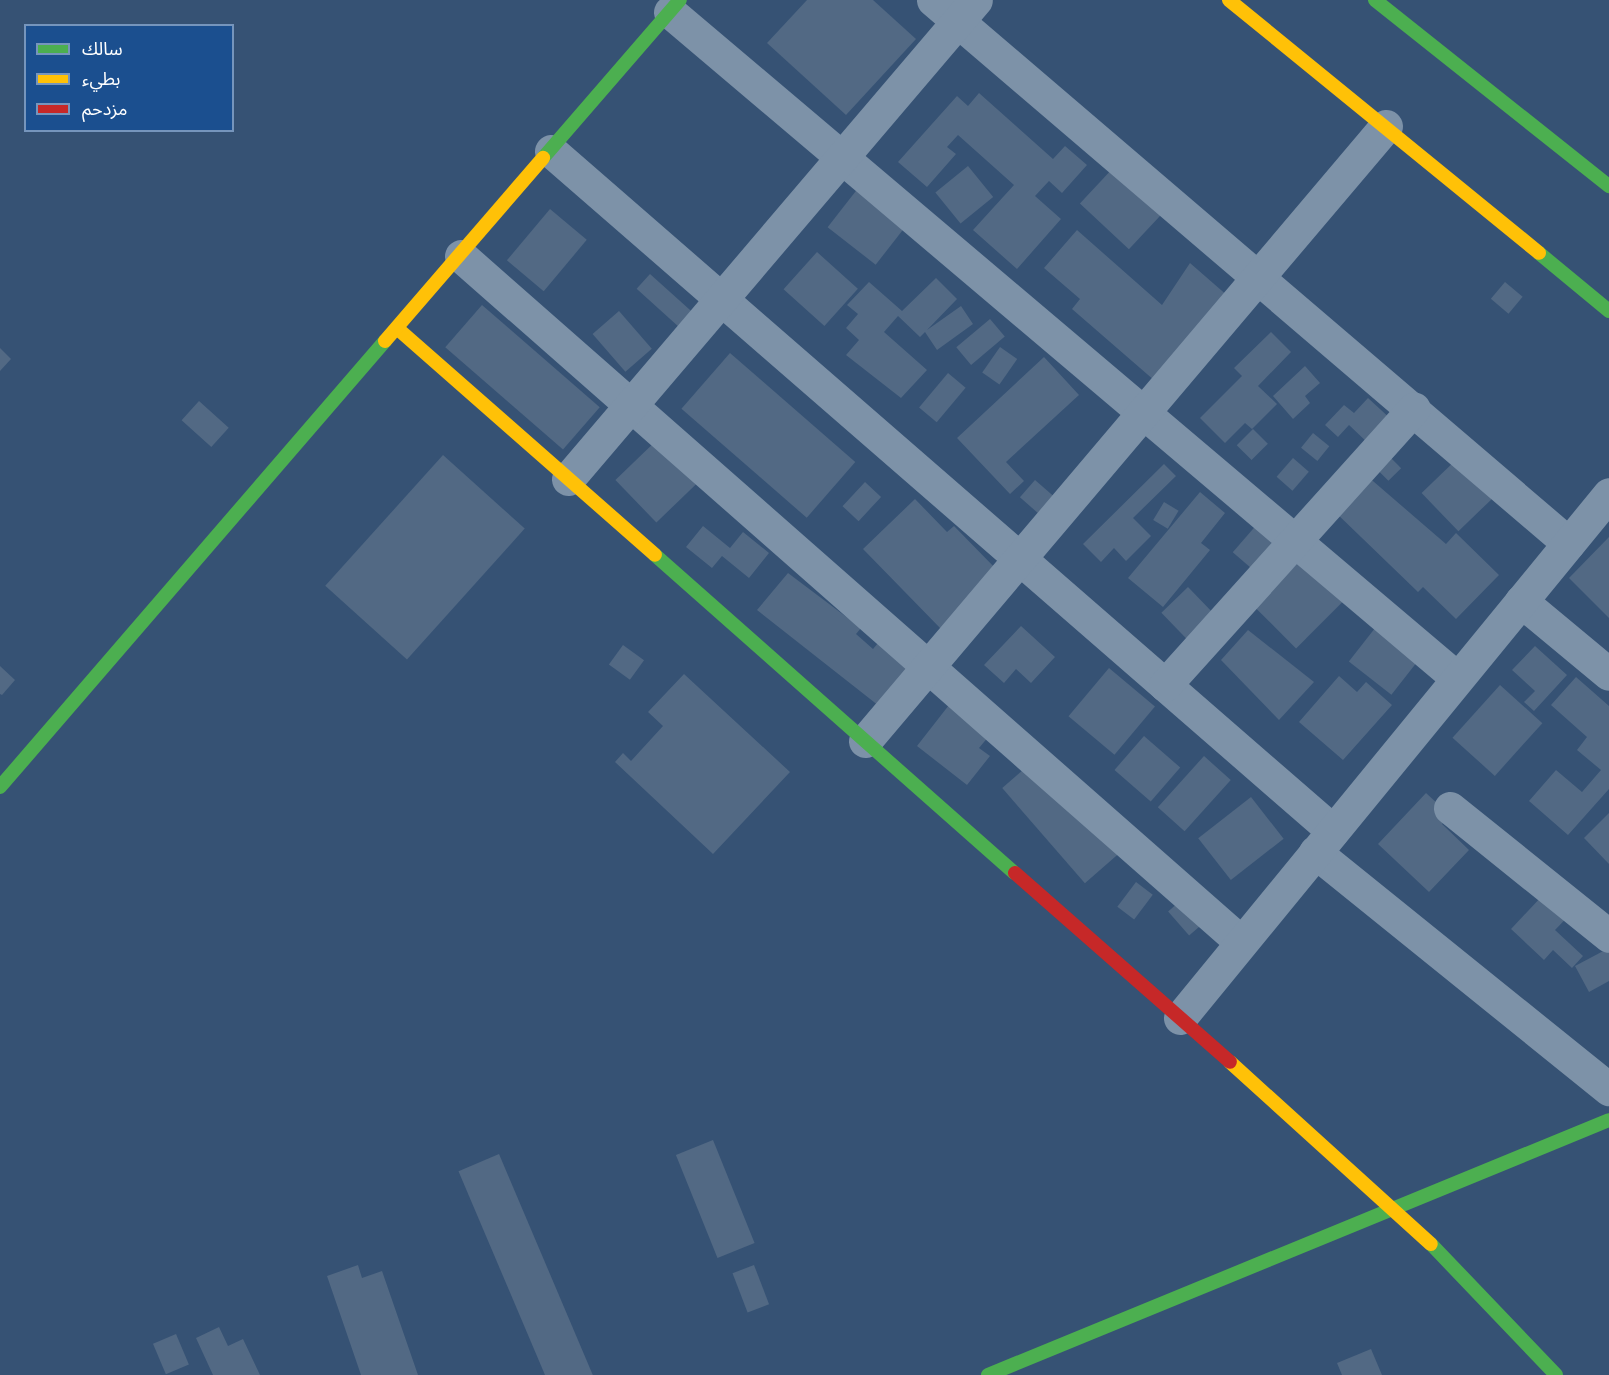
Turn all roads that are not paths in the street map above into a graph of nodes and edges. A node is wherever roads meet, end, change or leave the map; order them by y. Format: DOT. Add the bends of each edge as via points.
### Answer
graph roads {
  1 [pos="933,0"];
  2 [pos="1229,0"];
  3 [pos="1375,0"];
  4 [pos="675,6"];
  5 [pos="967,10"];
  6 [pos="1386,126"];
  7 [pos="551,151"];
  8 [pos="842,157"];
  9 [pos="1609,186"];
  10 [pos="461,256"];
  11 [pos="1260,274"];
  12 [pos="721,299"];
  13 [pos="1609,311"];
  14 [pos="398,329"];
  15 [pos="630,405"];
  16 [pos="1414,408"];
  17 [pos="1143,413"];
  18 [pos="568,479"];
  19 [pos="1609,494"];
  20 [pos="1297,543"];
  21 [pos="1568,543"];
  22 [pos="1019,559"];
  23 [pos="1521,601"];
  24 [pos="927,667"];
  25 [pos="1609,674"];
  26 [pos="1457,678"];
  27 [pos="1165,685"];
  28 [pos="865,741"];
  29 [pos="0,787"];
  30 [pos="1450,808"];
  31 [pos="1324,841"];
  32 [pos="1609,936"];
  33 [pos="1241,942"];
  34 [pos="1180,1018"];
  35 [pos="1609,1089"];
  36 [pos="1609,1120"];
  37 [pos="1399,1211"];
  38 [pos="988,1375"];
  39 [pos="1556,1375"];
  1 -- 5 [label="street"];
  2 -- 6 [label="street"];
  3 -- 9 [label="street"];
  4 -- 7 [label="street"];
  4 -- 8 [label="street"];
  5 -- 8 [label="street"];
  5 -- 11 [label="street"];
  6 -- 11 [label="street"];
  6 -- 13 [label="street"];
  7 -- 10 [label="street"];
  7 -- 12 [label="street"];
  8 -- 12 [label="street"];
  8 -- 17 [label="street"];
  10 -- 14 [label="street"];
  10 -- 15 [label="street"];
  11 -- 16 [label="street"];
  11 -- 17 [label="street"];
  12 -- 15 [label="street"];
  12 -- 22 [label="street"];
  14 -- 18 [label="street"];
  14 -- 29 [label="street"];
  15 -- 18 [label="street"];
  15 -- 24 [label="street"];
  16 -- 20 [label="street"];
  16 -- 21 [label="street"];
  17 -- 20 [label="street"];
  17 -- 22 [label="street"];
  18 -- 28 [label="street"];
  19 -- 21 [label="street"];
  20 -- 26 [label="street"];
  20 -- 27 [label="street"];
  21 -- 23 [label="street"];
  22 -- 24 [label="street"];
  22 -- 27 [label="street"];
  23 -- 25 [label="street"];
  23 -- 26 [label="street"];
  24 -- 28 [label="street"];
  24 -- 33 [label="street"];
  26 -- 31 [label="street"];
  27 -- 31 [label="street"];
  28 -- 34 [label="street"];
  30 -- 32 [label="street"];
  31 -- 33 [label="street"];
  31 -- 35 [label="street"];
  33 -- 34 [label="street"];
  34 -- 37 [label="street"];
  36 -- 37 [label="street"];
  37 -- 38 [label="street"];
  37 -- 39 [label="street"];
}
